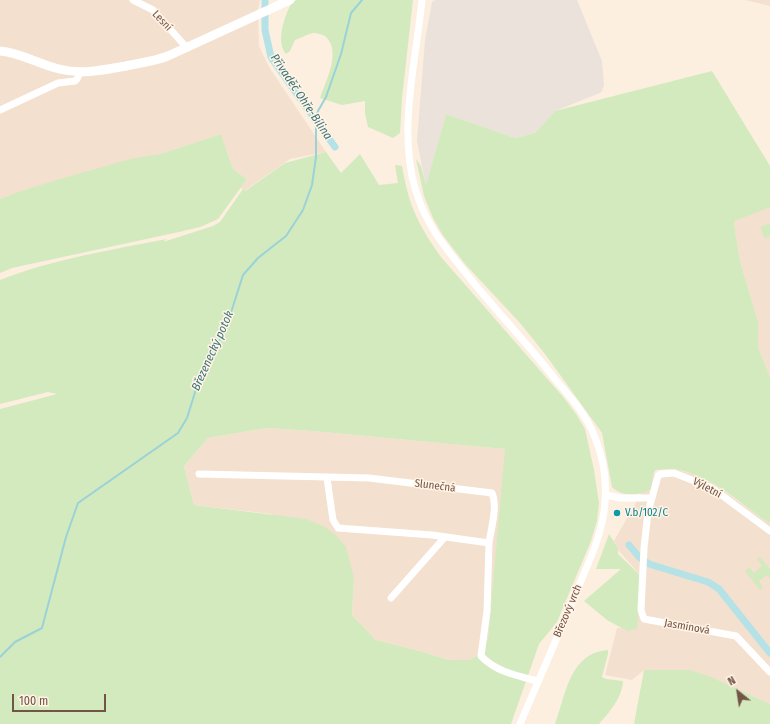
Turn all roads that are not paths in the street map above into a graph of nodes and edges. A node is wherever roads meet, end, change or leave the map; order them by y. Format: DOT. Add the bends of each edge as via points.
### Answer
graph roads {
  1 [pos="133,0"];
  2 [pos="290,0"];
  3 [pos="422,0"];
  4 [pos="187,48"];
  5 [pos="0,51"];
  6 [pos="80,73"];
  7 [pos="0,110"];
  8 [pos="199,474"];
  9 [pos="327,478"];
  10 [pos="606,496"];
  11 [pos="652,498"];
  12 [pos="770,531"];
  13 [pos="445,536"];
  14 [pos="489,543"];
  15 [pos="391,598"];
  16 [pos="770,672"];
  17 [pos="538,681"];
  18 [pos="520,724"];
  1 -- 4 [label="street, Lesní" via="153,10"];
  2 -- 4 [label="street"];
  3 -- 10 [label="street, Březový vrch" via="408,138 411,170 423,211 437,237 581,410 594,434 601,455"];
  4 -- 6 [label="street" via="153,61"];
  5 -- 6 [label="street" via="21,55 57,69"];
  6 -- 7 [label="street" via="75,81 58,83"];
  8 -- 9 [label="street, Slunečná"];
  9 -- 13 [label="street" via="333,520 338,528"];
  9 -- 14 [label="street, Slunečná" via="369,478 492,493 494,509"];
  10 -- 11 [label="street"];
  10 -- 17 [label="street, Březový vrch" via="602,523 593,552"];
  11 -- 12 [label="street, Výletní" via="658,476 674,473 712,488"];
  11 -- 16 [label="street, Jasmínová" via="642,564 641,610 644,619 736,636"];
  13 -- 14 [label="street"];
  13 -- 15 [label="street"];
  14 -- 17 [label="street, Slunečná" via="487,611 481,656 486,662 512,675"];
  17 -- 18 [label="street, Březový vrch"];
}
